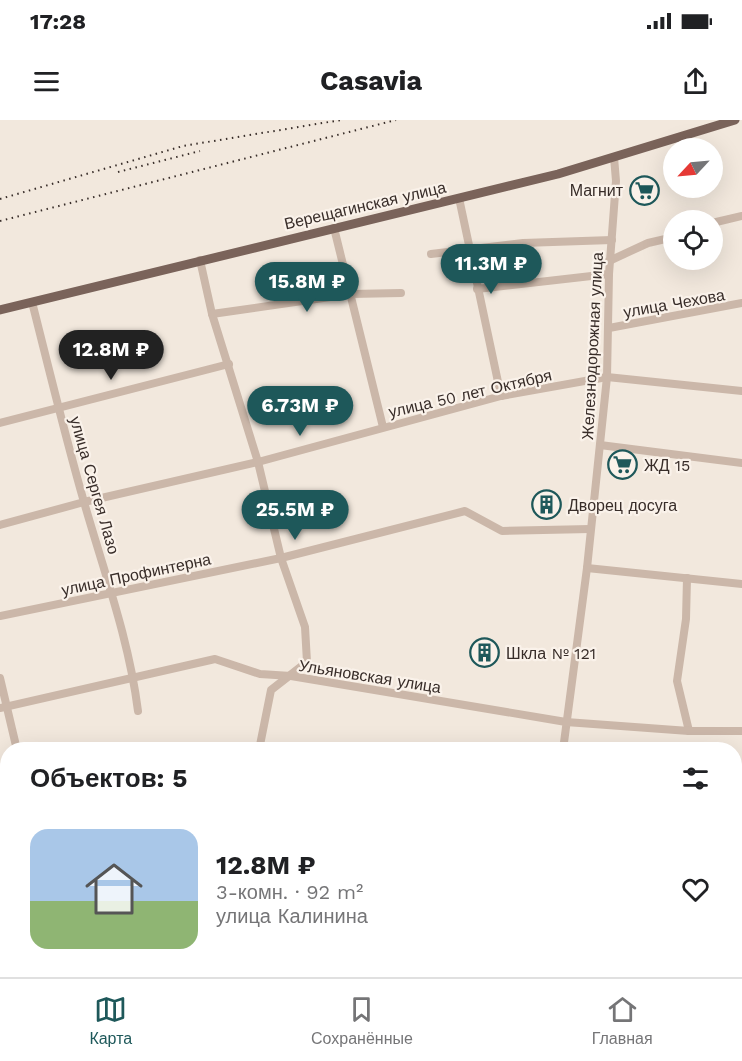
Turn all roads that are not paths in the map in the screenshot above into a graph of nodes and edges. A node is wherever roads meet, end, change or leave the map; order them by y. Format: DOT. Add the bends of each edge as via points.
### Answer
graph roads {
  1 [pos="735,120"];
  2 [pos="614,157"];
  3 [pos="459,198"];
  4 [pos="742,216"];
  5 [pos="723,221"];
  6 [pos="334,228"];
  7 [pos="612,240"];
  8 [pos="663,240"];
  9 [pos="471,248"];
  10 [pos="431,254"];
  11 [pos="200,260"];
  12 [pos="609,261"];
  13 [pos="609,274"];
  14 [pos="477,289"];
  15 [pos="401,293"];
  16 [pos="351,294"];
  17 [pos="32,302"];
  18 [pos="742,303"];
  19 [pos="0,310"];
  20 [pos="212,314"];
  21 [pos="609,328"];
  22 [pos="229,364"];
  23 [pos="607,377"];
  24 [pos="742,391"];
  25 [pos="501,396"];
  26 [pos="59,407"];
  27 [pos="0,423"];
  28 [pos="383,427"];
  29 [pos="600,445"];
  30 [pos="258,462"];
  31 [pos="742,463"];
  32 [pos="84,502"];
  33 [pos="0,525"];
  34 [pos="590,529"];
  35 [pos="281,558"];
  36 [pos="587,568"];
  37 [pos="687,578"];
  38 [pos="742,584"];
  39 [pos="113,593"];
  40 [pos="0,616"];
  41 [pos="291,676"];
  42 [pos="0,678"];
  43 [pos="134,679"];
  44 [pos="3,707"];
  45 [pos="138,711"];
  46 [pos="566,722"];
  47 [pos="689,731"];
  48 [pos="742,731"];
  49 [pos="14,742"];
  50 [pos="261,742"];
  51 [pos="564,742"];
  1 -- 2 [label="main road, Верещагинская улица"];
  2 -- 3 [label="main road, Верещагинская улица"];
  2 -- 7 [label="street, Железнодорожная улица"];
  3 -- 6 [label="main road, Верещагинская улица"];
  3 -- 9 [label="street"];
  4 -- 5 [label="street"];
  6 -- 11 [label="main road, Верещагинская улица"];
  6 -- 16 [label="street"];
  7 -- 9 [label="street"];
  7 -- 12 [label="street, Железнодорожная улица"];
  8 -- 12 [label="street"];
  9 -- 10 [label="street"];
  9 -- 14 [label="street"];
  11 -- 17 [label="main road, Верещагинская улица"];
  11 -- 20 [label="street"];
  12 -- 13 [label="street, Железнодорожная улица"];
  13 -- 14 [label="street"];
  13 -- 21 [label="street, Железнодорожная улица"];
  14 -- 25 [label="street"];
  15 -- 16 [label="street"];
  16 -- 20 [label="street"];
  16 -- 28 [label="street"];
  17 -- 19 [label="main road, Верещагинская улица"];
  17 -- 26 [label="street, улица Сергея Лазо"];
  18 -- 21 [label="street, улица Чехова"];
  20 -- 22 [label="street"];
  21 -- 23 [label="street, Железнодорожная улица"];
  22 -- 26 [label="street"];
  22 -- 30 [label="street"];
  23 -- 24 [label="street, улица 50 лет Октября"];
  23 -- 25 [label="street, улица 50 лет Октября"];
  23 -- 29 [label="street, Железнодорожная улица"];
  25 -- 28 [label="street, улица 50 лет Октября"];
  26 -- 27 [label="street"];
  26 -- 32 [label="street, улица Сергея Лазо"];
  28 -- 30 [label="street, улица 50 лет Октября"];
  29 -- 31 [label="street"];
  29 -- 34 [label="street, Железнодорожная улица"];
  30 -- 32 [label="street, улица 50 лет Октября"];
  30 -- 35 [label="street"];
  32 -- 33 [label="street, улица 50 лет Октября"];
  32 -- 39 [label="street, улица Сергея Лазо"];
  34 -- 35 [label="street, улица Профинтерна" via="502,531 465,512"];
  34 -- 36 [label="street, Железнодорожная улица"];
  35 -- 39 [label="street, улица Профинтерна"];
  35 -- 41 [label="street" via="305,627 307,662"];
  36 -- 37 [label="street"];
  36 -- 46 [label="street, Железнодорожная улица"];
  37 -- 38 [label="street"];
  37 -- 47 [label="street" via="677,681"];
  39 -- 40 [label="street, улица Профинтерна"];
  39 -- 43 [label="street, улица Сергея Лазо"];
  41 -- 43 [label="street, Ульяновская улица" via="260,674 216,659"];
  41 -- 46 [label="street, Ульяновская улица"];
  41 -- 50 [label="street" via="271,690"];
  42 -- 44 [label="street"];
  43 -- 44 [label="street, Ульяновская улица"];
  43 -- 45 [label="street, улица Сергея Лазо"];
  44 -- 49 [label="street"];
  46 -- 47 [label="street, Ульяновская улица"];
  46 -- 51 [label="street, Железнодорожная улица"];
  47 -- 48 [label="street, Ульяновская улица"];
}
